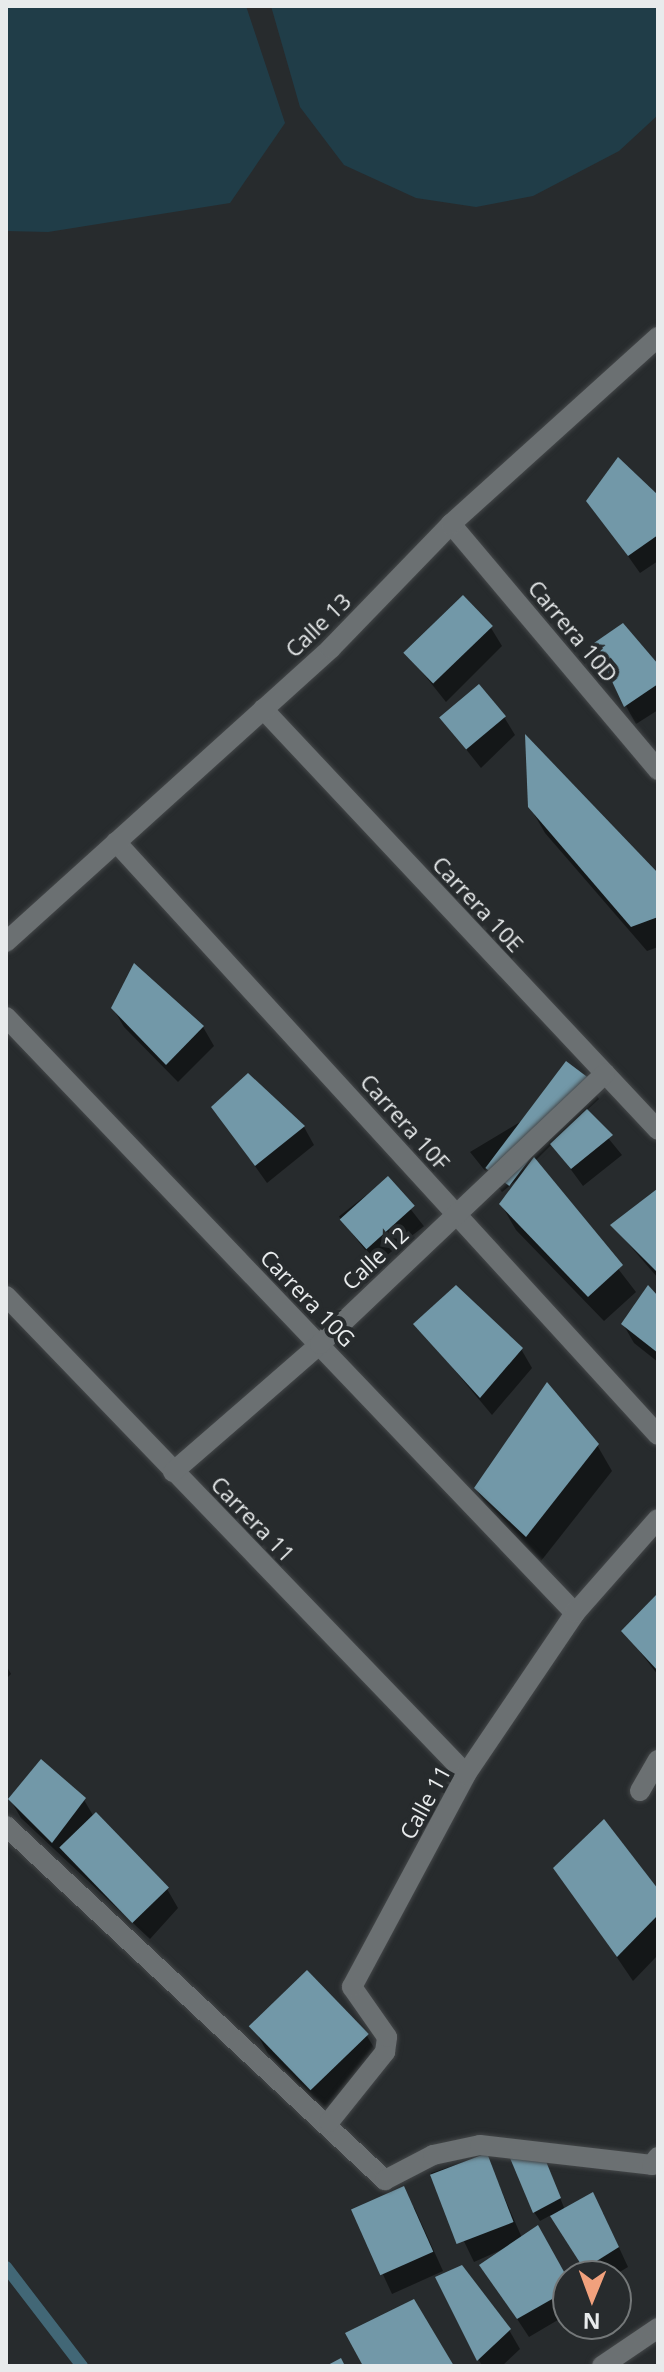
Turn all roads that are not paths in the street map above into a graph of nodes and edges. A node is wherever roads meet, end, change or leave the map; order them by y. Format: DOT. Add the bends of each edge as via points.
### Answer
graph roads {
  1 [pos="658,337"];
  2 [pos="451,524"];
  3 [pos="263,709"];
  4 [pos="658,770"];
  5 [pos="116,842"];
  6 [pos="6,942"];
  7 [pos="6,1017"];
  8 [pos="605,1074"];
  9 [pos="658,1130"];
  10 [pos="457,1214"];
  11 [pos="6,1296"];
  12 [pos="320,1344"];
  13 [pos="658,1435"];
  14 [pos="173,1472"];
  15 [pos="658,1519"];
  16 [pos="575,1613"];
  17 [pos="658,1760"];
  18 [pos="466,1774"];
  19 [pos="640,1791"];
  20 [pos="6,1826"];
  21 [pos="329,2122"];
  22 [pos="656,2166"];
  23 [pos="658,2328"];
  24 [pos="602,2366"];
  1 -- 2 [label="street, Calle 13"];
  2 -- 3 [label="street, Calle 13" via="331,648"];
  2 -- 4 [label="street, Carrera 10D"];
  3 -- 5 [label="street, Calle 13"];
  3 -- 8 [label="street, Carrera 10E"];
  5 -- 6 [label="street, Calle 13"];
  5 -- 10 [label="street, Carrera 10F"];
  7 -- 12 [label="street, Carrera 10G"];
  8 -- 9 [label="street, Carrera 10E"];
  8 -- 10 [label="street, Calle 12"];
  10 -- 12 [label="street, Calle 12"];
  10 -- 13 [label="street, Carrera 10F"];
  11 -- 14 [label="street, Carrera 11"];
  12 -- 14 [label="street, Calle 12"];
  12 -- 16 [label="street, Carrera 10G"];
  14 -- 18 [label="street, Carrera 11"];
  15 -- 16 [label="street, Calle 11"];
  16 -- 18 [label="street, Calle 11"];
  17 -- 19 [label="street"];
  18 -- 21 [label="street, Calle 11" via="352,1987 383,2028 385,2052"];
  20 -- 21 [label="street"];
  21 -- 22 [label="street" via="385,2180 433,2155 480,2145"];
  23 -- 24 [label="street"];
}
